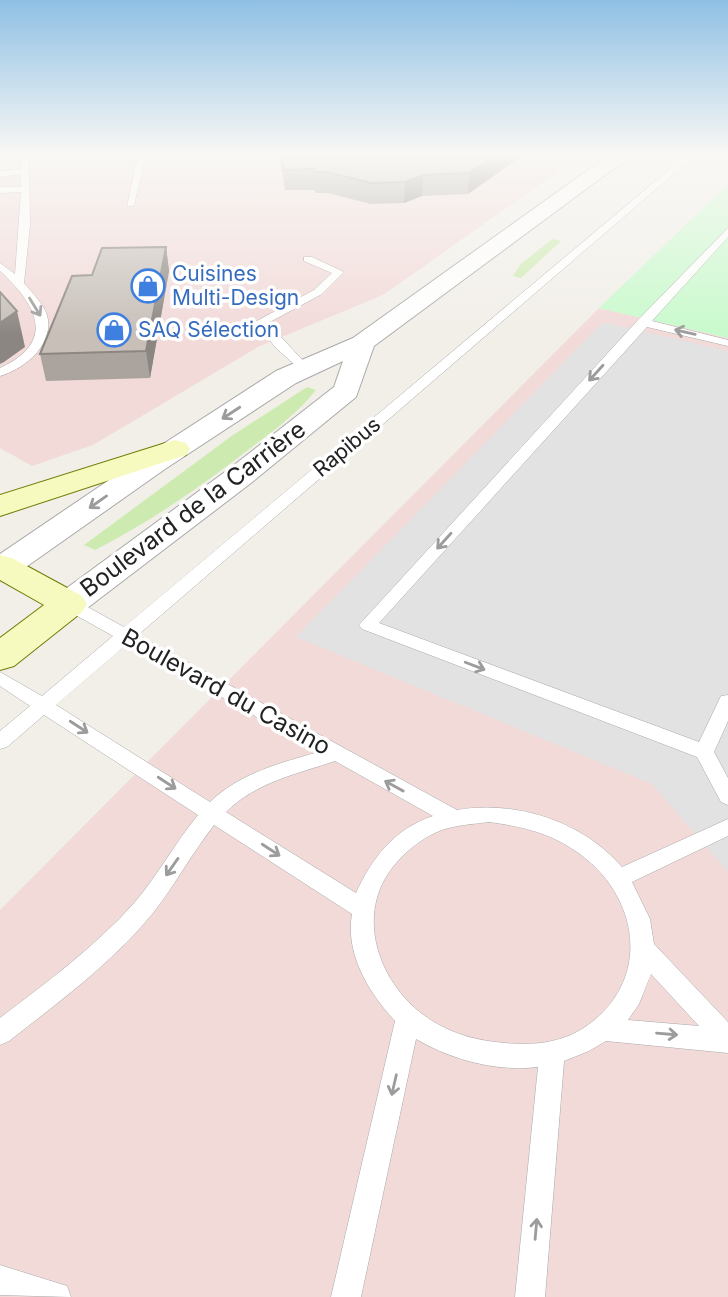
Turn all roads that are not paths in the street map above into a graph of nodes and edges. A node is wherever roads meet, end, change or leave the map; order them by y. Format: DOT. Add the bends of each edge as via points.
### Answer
graph roads {
  1 [pos="25,214"];
  2 [pos="538,214"];
  3 [pos="623,214"];
  4 [pos="728,230"];
  5 [pos="308,260"];
  6 [pos="0,266"];
  7 [pos="19,283"];
  8 [pos="642,322"];
  9 [pos="362,343"];
  10 [pos="728,343"];
  11 [pos="28,356"];
  12 [pos="2,358"];
  13 [pos="304,369"];
  14 [pos="0,372"];
  15 [pos="175,449"];
  16 [pos="0,506"];
  17 [pos="1,567"];
  18 [pos="69,604"];
  19 [pos="125,636"];
  20 [pos="0,657"];
  21 [pos="0,678"];
  22 [pos="728,701"];
  23 [pos="44,704"];
  24 [pos="0,741"];
  25 [pos="704,752"];
  26 [pos="337,754"];
  27 [pos="728,797"];
  28 [pos="213,813"];
  29 [pos="453,818"];
  30 [pos="728,827"];
  31 [pos="619,878"];
  32 [pos="362,909"];
  33 [pos="644,949"];
  34 [pos="408,1019"];
  35 [pos="605,1029"];
  36 [pos="0,1033"];
  37 [pos="728,1040"];
  38 [pos="552,1053"];
  39 [pos="0,1280"];
  40 [pos="56,1297"];
  41 [pos="346,1297"];
  42 [pos="530,1297"];
  1 -- 7 [label="lane"];
  2 -- 9 [label="street, Boulevard de la Carrière"];
  3 -- 19 [label="lane, Rapibus"];
  4 -- 8 [label="lane"];
  5 -- 13 [label="lane" via="339,272 318,292 261,322"];
  6 -- 7 [label="lane"];
  7 -- 11 [label="lane, one-way" via="41,313 43,333"];
  10 -- 8 [label="lane, one-way"];
  8 -- 25 [label="lane, one-way" via="368,625"];
  9 -- 13 [label="street, Boulevard de la Carrière"];
  9 -- 18 [label="street, Boulevard de la Carrière" via="346,391"];
  11 -- 12 [label="lane"];
  11 -- 14 [label="lane"];
  13 -- 15 [label="street, Boulevard de la Carrière, one-way"];
  15 -- 16 [label="main road"];
  15 -- 17 [label="street, Boulevard de la Carrière, one-way"];
  17 -- 18 [label="main road, Boulevard du Casino"];
  18 -- 19 [label="lane, Boulevard du Casino"];
  18 -- 20 [label="main road, Boulevard de la Carrière"];
  19 -- 23 [label="lane, Rapibus"];
  19 -- 26 [label="lane, Boulevard du Casino"];
  21 -- 23 [label="lane"];
  22 -- 25 [label="lane"];
  23 -- 24 [label="lane, Rapibus"];
  23 -- 28 [label="lane, one-way"];
  25 -- 27 [label="lane"];
  26 -- 28 [label="lane" via="253,782"];
  29 -- 26 [label="lane, Boulevard du Casino, one-way"];
  28 -- 32 [label="lane, one-way"];
  28 -- 36 [label="lane, one-way" via="124,929"];
  29 -- 31 [label="lane" via="489,814 526,819 562,831 593,851"];
  29 -- 32 [label="lane" via="419,830 392,850 372,877"];
  30 -- 31 [label="lane"];
  31 -- 33 [label="lane" via="638,912"];
  32 -- 34 [label="lane" via="363,947 379,985"];
  33 -- 35 [label="lane" via="640,977 627,1005"];
  33 -- 37 [label="lane"];
  34 -- 38 [label="lane" via="440,1039 476,1052 514,1057"];
  34 -- 41 [label="lane, one-way"];
  35 -- 37 [label="lane, one-way"];
  35 -- 38 [label="lane" via="581,1044"];
  42 -- 38 [label="lane, one-way"];
  39 -- 40 [label="lane"];
}
